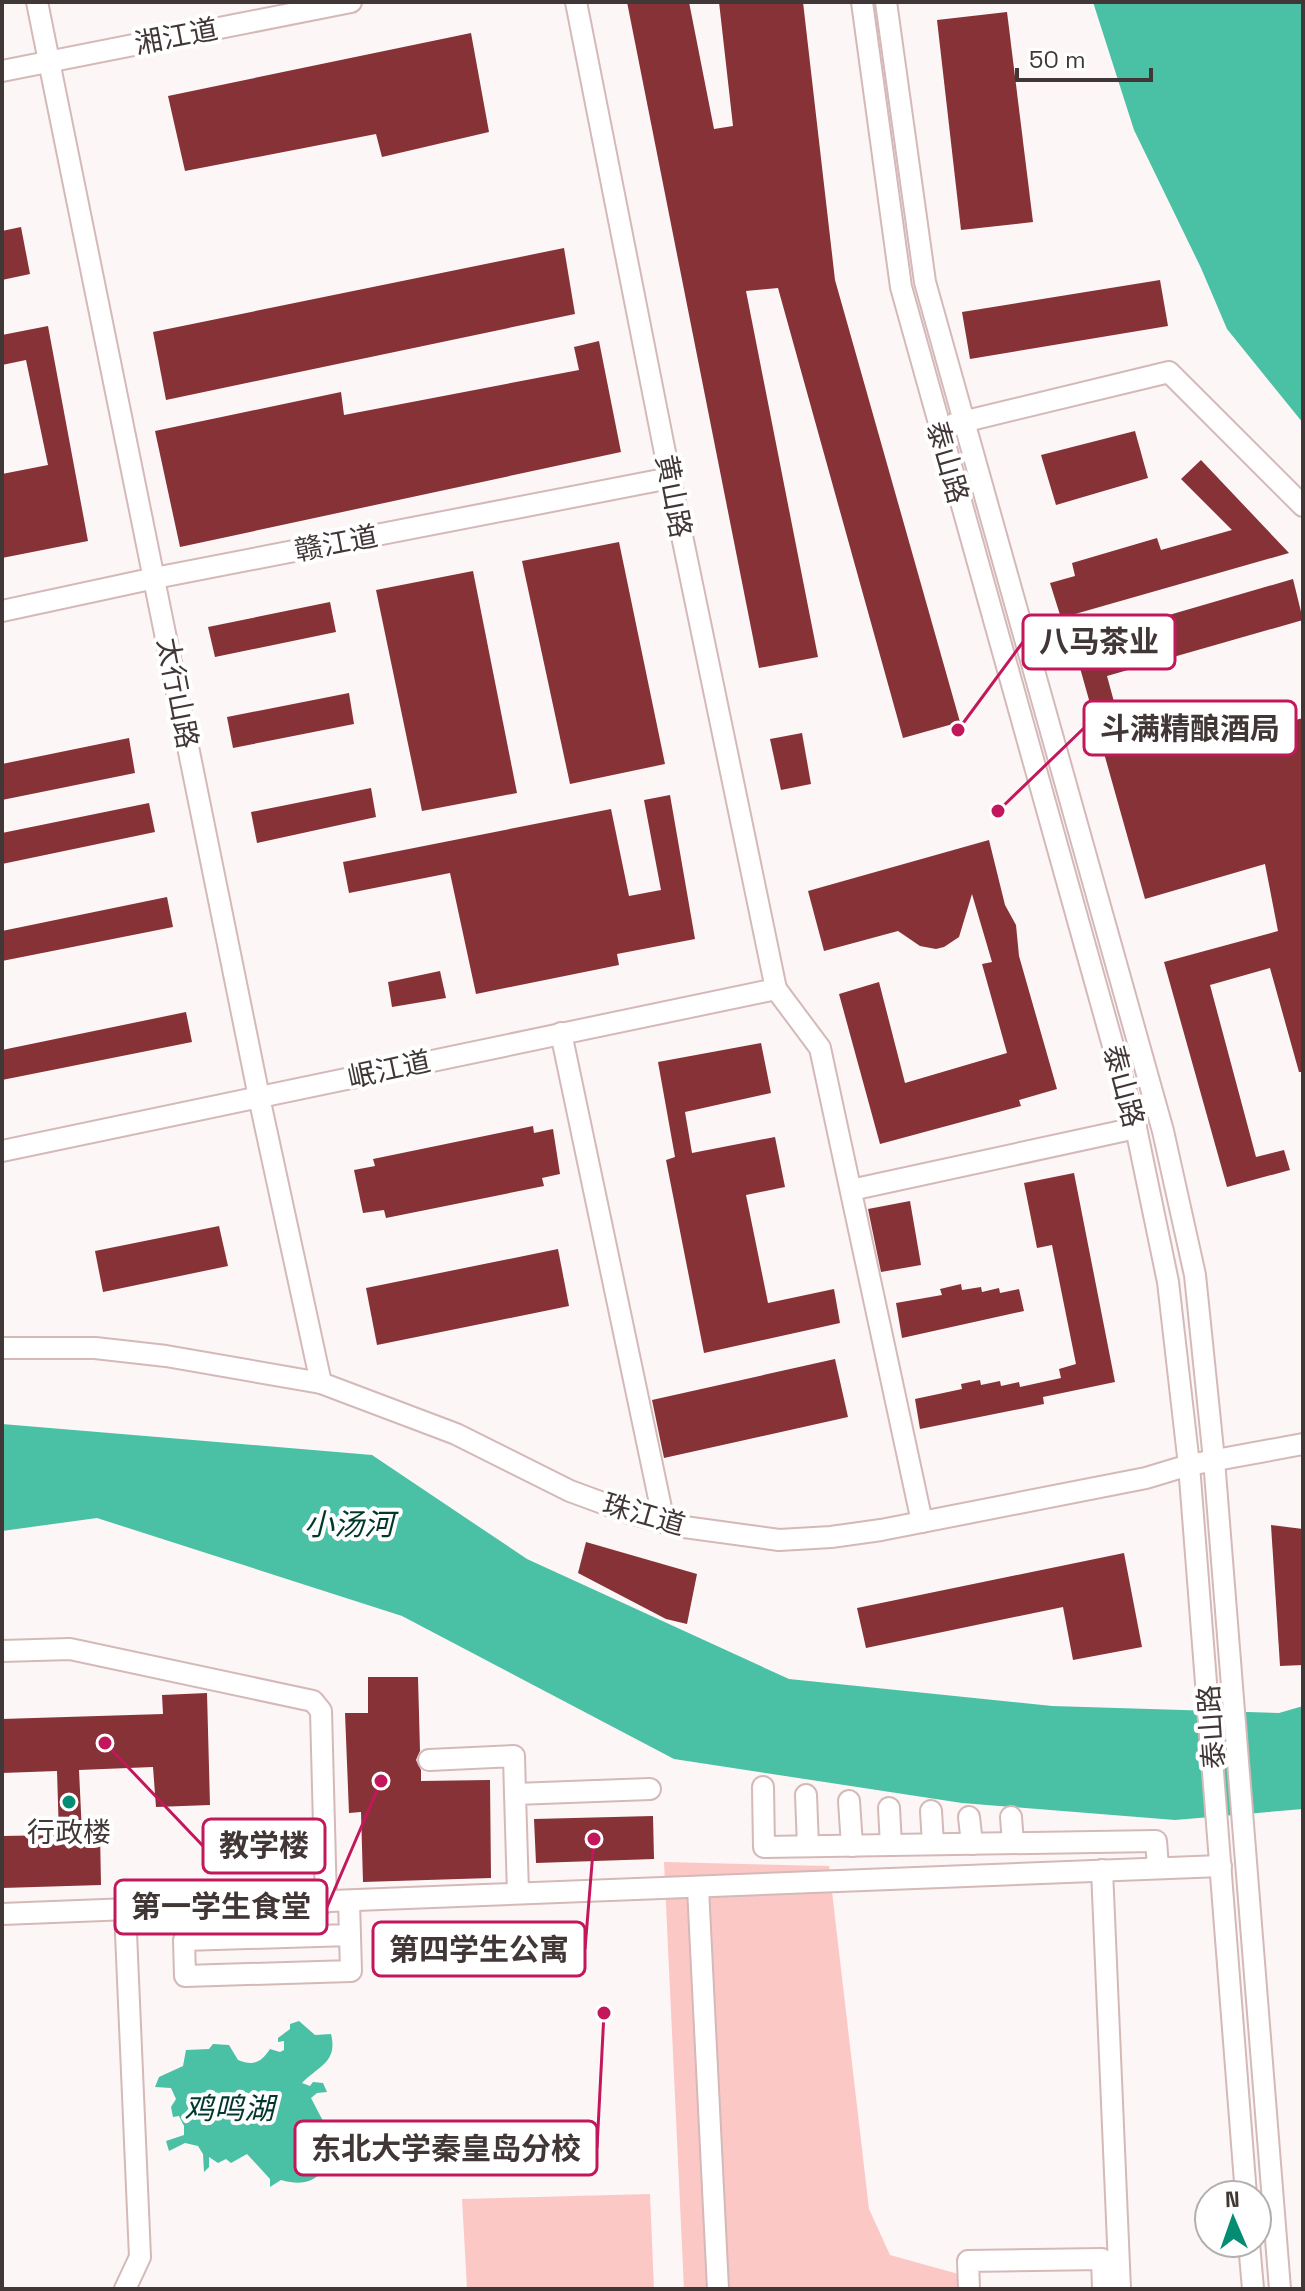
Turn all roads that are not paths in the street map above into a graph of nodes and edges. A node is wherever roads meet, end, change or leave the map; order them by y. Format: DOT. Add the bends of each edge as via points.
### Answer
graph roads {
  1 [pos="37,2"];
  2 [pos="351,2"];
  3 [pos="576,2"];
  4 [pos="862,2"];
  5 [pos="886,2"];
  6 [pos="49,61"];
  7 [pos="2,71"];
  8 [pos="964,421"];
  9 [pos="938,427"];
  10 [pos="670,478"];
  11 [pos="1303,506"];
  12 [pos="155,578"];
  13 [pos="2,611"];
  14 [pos="776,989"];
  15 [pos="561,1033"];
  16 [pos="259,1097"];
  17 [pos="1136,1128"];
  18 [pos="2,1151"];
  19 [pos="851,1190"];
  20 [pos="2,1348"];
  21 [pos="321,1383"];
  22 [pos="1303,1444"];
  23 [pos="1214,1460"];
  24 [pos="1189,1465"];
  25 [pos="664,1522"];
  26 [pos="922,1522"];
  27 [pos="2,1651"];
  28 [pos="429,1760"];
  29 [pos="763,1787"];
  30 [pos="650,1789"];
  31 [pos="515,1794"];
  32 [pos="806,1795"];
  33 [pos="849,1801"];
  34 [pos="889,1808"];
  35 [pos="931,1811"];
  36 [pos="969,1817"];
  37 [pos="1011,1817"];
  38 [pos="1013,1843"];
  39 [pos="933,1844"];
  40 [pos="972,1844"];
  41 [pos="891,1845"];
  42 [pos="808,1846"];
  43 [pos="852,1846"];
  44 [pos="1221,1866"];
  45 [pos="1158,1867"];
  46 [pos="1102,1870"];
  47 [pos="698,1888"];
  48 [pos="518,1893"];
  49 [pos="349,1901"];
  50 [pos="326,1902"];
  51 [pos="125,1910"];
  52 [pos="2,1914"];
  53 [pos="350,1935"];
  54 [pos="1245,2179"];
  55 [pos="1250,2259"];
  56 [pos="125,2289"];
  57 [pos="718,2289"];
  58 [pos="969,2289"];
  59 [pos="1103,2289"];
  60 [pos="1120,2289"];
  61 [pos="1253,2289"];
  62 [pos="1280,2289"];
  1 -- 6 [label="street, 太行山路"];
  2 -- 6 [label="street, 湘江道"];
  3 -- 10 [label="street, 黄山路"];
  4 -- 9 [label="street, 泰山路" via="901,287"];
  5 -- 8 [label="street" via="925,282"];
  6 -- 7 [label="street, 湘江道"];
  6 -- 12 [label="street, 太行山路"];
  8 -- 9 [label="street"];
  8 -- 11 [label="street" via="1169,372"];
  8 -- 23 [label="street" via="1163,1131 1195,1275"];
  9 -- 17 [label="street, 泰山路"];
  10 -- 12 [label="street, 赣江道"];
  10 -- 14 [label="street, 黄山路"];
  12 -- 13 [label="street, 赣江道"];
  12 -- 16 [label="street, 太行山路"];
  14 -- 15 [label="street, 岷江道"];
  14 -- 19 [label="street" via="820,1048"];
  15 -- 16 [label="street, 岷江道"];
  15 -- 25 [label="street"];
  16 -- 18 [label="street, 岷江道"];
  16 -- 21 [label="street, 太行山路"];
  17 -- 19 [label="street"];
  17 -- 24 [label="street, 泰山路" via="1168,1282"];
  19 -- 26 [label="street"];
  20 -- 21 [label="street, 珠江道" via="95,1348"];
  21 -- 25 [label="street, 珠江道" via="456,1434 570,1491"];
  22 -- 23 [label="street, 珠江道"];
  23 -- 24 [label="street, 珠江道"];
  23 -- 62 [label="street"];
  24 -- 26 [label="street, 珠江道"];
  24 -- 44 [label="street, 泰山路"];
  25 -- 26 [label="street, 珠江道" via="779,1540"];
  27 -- 50 [label="street" via="70,1649 313,1701 321,1711"];
  28 -- 31 [label="street" via="514,1756"];
  29 -- 42 [label="street" via="764,1847"];
  30 -- 31 [label="street"];
  31 -- 48 [label="street"];
  32 -- 42 [label="street"];
  33 -- 43 [label="street"];
  34 -- 41 [label="street"];
  35 -- 39 [label="street"];
  36 -- 40 [label="street"];
  37 -- 38 [label="street"];
  38 -- 40 [label="street"];
  38 -- 45 [label="street" via="1156,1841"];
  39 -- 40 [label="street"];
  39 -- 41 [label="street"];
  41 -- 43 [label="street"];
  42 -- 43 [label="street"];
  44 -- 45 [label="street"];
  44 -- 54 [label="street, 泰山路"];
  45 -- 46 [label="street"];
  46 -- 47 [label="street"];
  46 -- 60 [label="street"];
  47 -- 48 [label="street"];
  47 -- 57 [label="street"];
  48 -- 49 [label="street"];
  49 -- 50 [label="street"];
  49 -- 53 [label="street"];
  50 -- 51 [label="street"];
  51 -- 52 [label="street"];
  51 -- 56 [label="street" via="140,2257"];
  53 -- 53 [label="street" via="351,1971 185,1976 184,1940"];
  55 -- 61 [label="street"];
  58 -- 59 [label="street" via="968,2261 1102,2259"];
}
